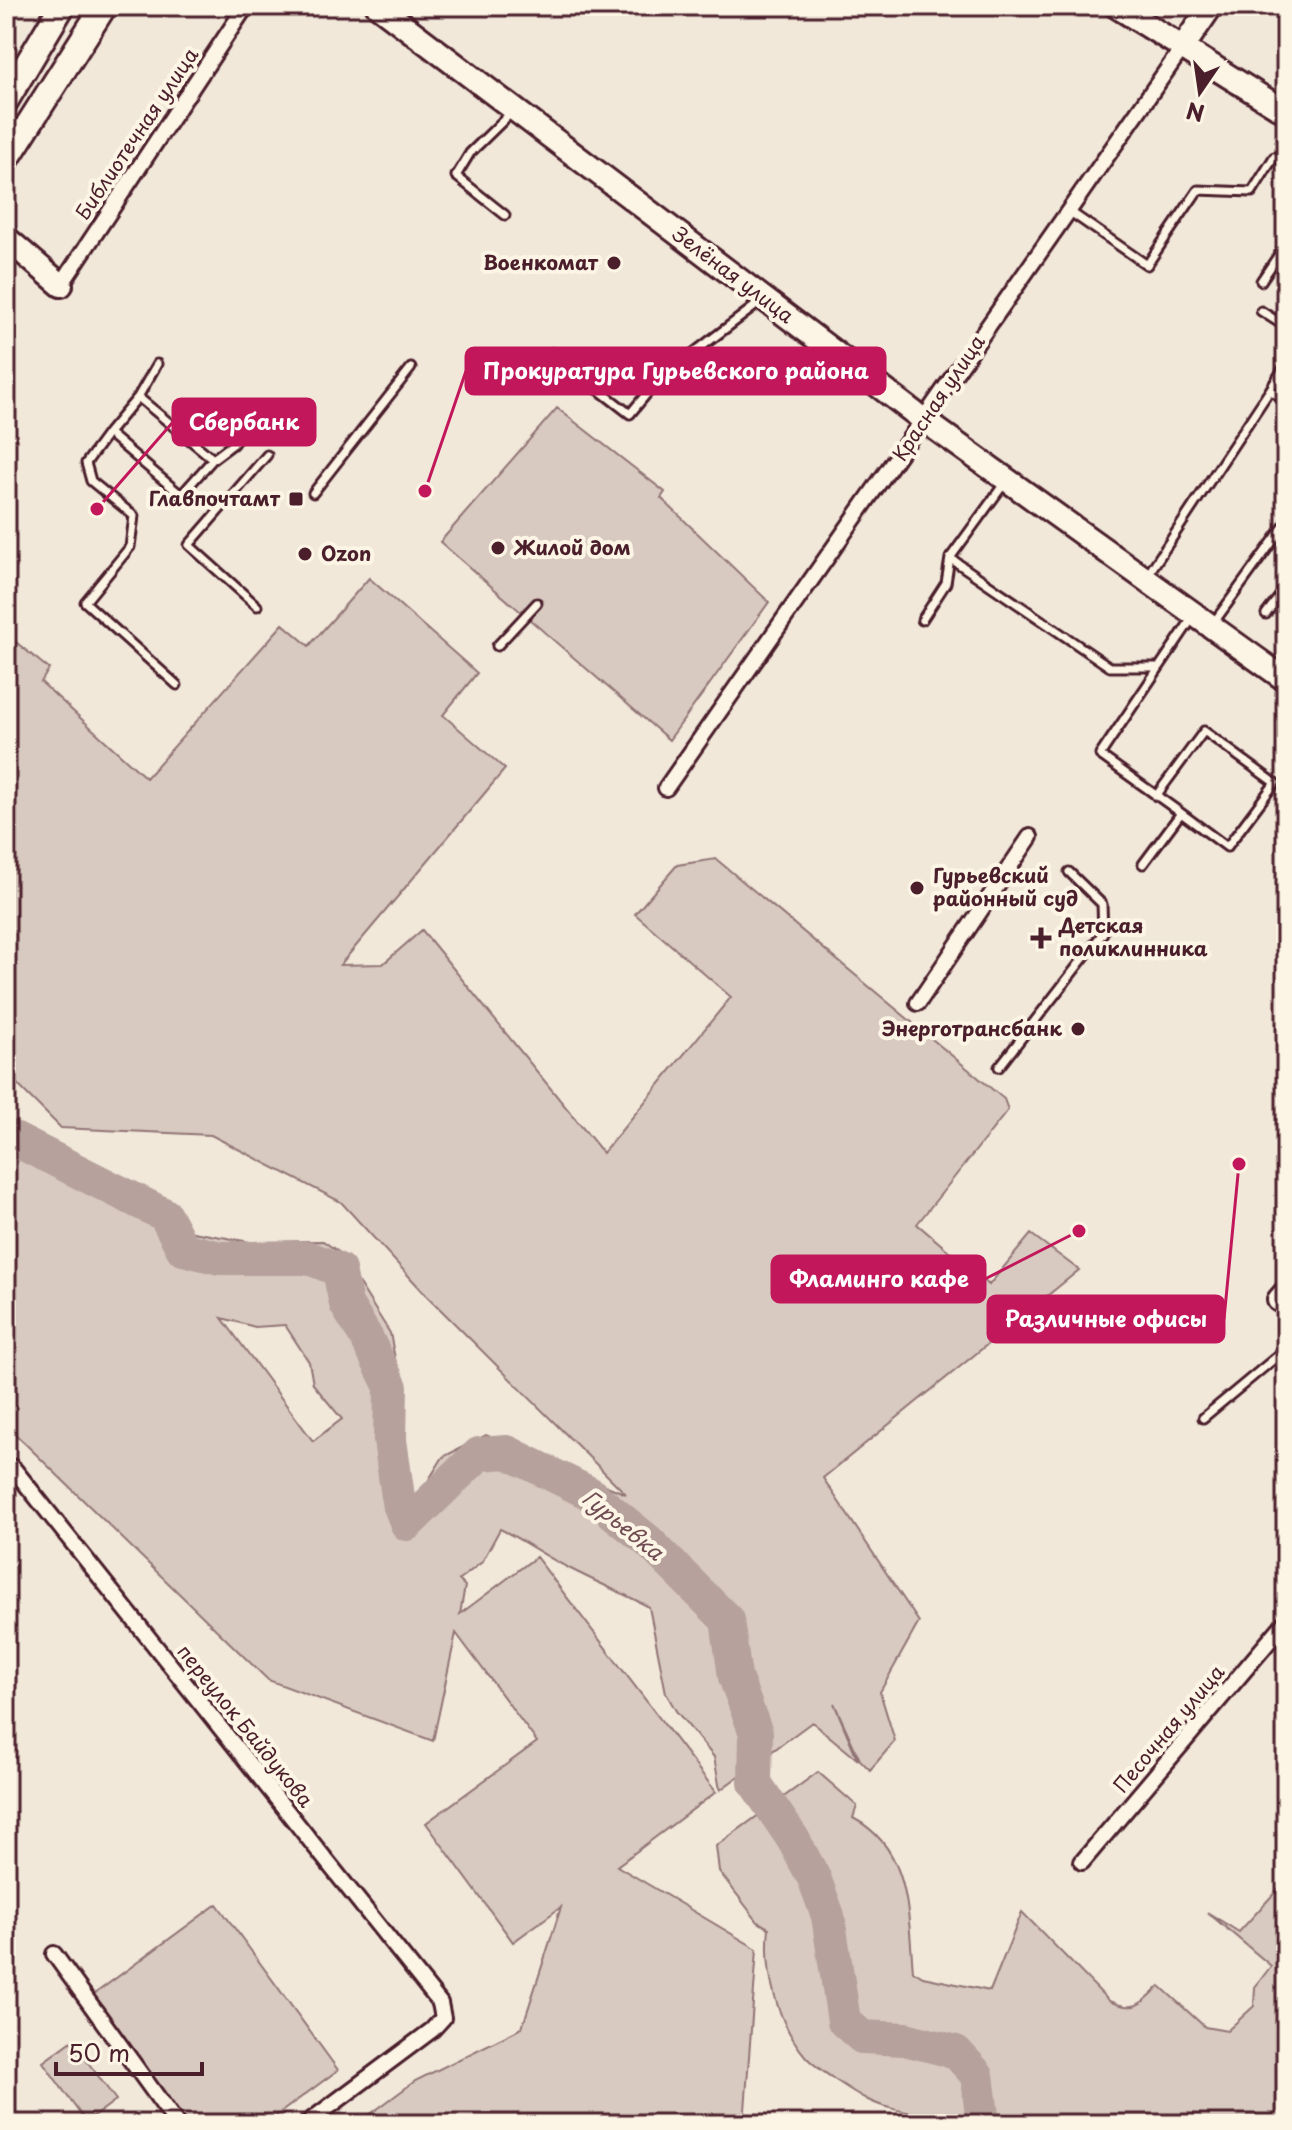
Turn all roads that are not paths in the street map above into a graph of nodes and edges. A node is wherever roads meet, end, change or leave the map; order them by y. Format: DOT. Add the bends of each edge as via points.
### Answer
graph roads {
  1 [pos="62,6"];
  2 [pos="104,6"];
  3 [pos="246,6"];
  4 [pos="378,6"];
  5 [pos="1116,6"];
  6 [pos="1211,6"];
  7 [pos="1183,47"];
  8 [pos="6,100"];
  9 [pos="515,109"];
  10 [pos="1286,112"];
  11 [pos="1274,157"];
  12 [pos="6,160"];
  13 [pos="1067,210"];
  14 [pos="505,215"];
  15 [pos="6,238"];
  16 [pos="1286,244"];
  17 [pos="1261,281"];
  18 [pos="61,285"];
  19 [pos="765,299"];
  20 [pos="1261,311"];
  21 [pos="1286,327"];
  22 [pos="551,353"];
  23 [pos="157,364"];
  24 [pos="1286,364"];
  25 [pos="411,368"];
  26 [pos="1270,390"];
  27 [pos="138,397"];
  28 [pos="1286,401"];
  29 [pos="925,421"];
  30 [pos="108,433"];
  31 [pos="241,433"];
  32 [pos="267,455"];
  33 [pos="213,459"];
  34 [pos="1006,481"];
  35 [pos="313,493"];
  36 [pos="1286,523"];
  37 [pos="950,558"];
  38 [pos="1145,578"];
  39 [pos="1286,588"];
  40 [pos="537,603"];
  41 [pos="257,606"];
  42 [pos="1266,614"];
  43 [pos="922,620"];
  44 [pos="1203,621"];
  45 [pos="497,646"];
  46 [pos="1159,667"];
  47 [pos="1286,680"];
  48 [pos="177,685"];
  49 [pos="666,788"];
  50 [pos="1156,796"];
  51 [pos="1181,813"];
  52 [pos="1030,837"];
  53 [pos="1143,864"];
  54 [pos="1069,872"];
  55 [pos="918,1003"];
  56 [pos="999,1067"];
  57 [pos="1286,1349"];
  58 [pos="1203,1418"];
  59 [pos="6,1465"];
  60 [pos="1286,1621"];
  61 [pos="1082,1862"];
  62 [pos="54,1954"];
  63 [pos="177,2124"];
  64 [pos="306,2124"];
  1 -- 8 [label="main road"];
  2 -- 12 [label="main road"];
  3 -- 18 [label="street, Библиотечная улица"];
  4 -- 9 [label="street, Зелёная улица"];
  5 -- 7 [label="street"];
  6 -- 7 [label="street, Красная улица"];
  7 -- 10 [label="street"];
  7 -- 13 [label="street, Красная улица"];
  9 -- 14 [label="lane" via="470,153 456,176"];
  9 -- 19 [label="street, Зелёная улица"];
  11 -- 13 [label="lane" via="1252,192 1198,190 1147,265"];
  13 -- 29 [label="street, Красная улица"];
  15 -- 18 [label="street"];
  16 -- 17 [label="lane"];
  19 -- 22 [label="lane" via="658,380 630,414"];
  19 -- 29 [label="street, Зелёная улица"];
  20 -- 21 [label="lane"];
  23 -- 27 [label="lane"];
  24 -- 26 [label="lane"];
  25 -- 35 [label="lane"];
  26 -- 28 [label="lane"];
  26 -- 38 [label="lane"];
  27 -- 30 [label="lane"];
  27 -- 33 [label="lane"];
  29 -- 34 [label="street, Зелёная улица"];
  29 -- 49 [label="street, Красная улица"];
  30 -- 33 [label="lane" via="181,495"];
  30 -- 48 [label="lane" via="86,463 91,481 134,516 130,547 85,602"];
  31 -- 33 [label="lane"];
  32 -- 41 [label="lane" via="189,545"];
  34 -- 37 [label="lane"];
  34 -- 38 [label="street, Зелёная улица"];
  36 -- 44 [label="lane"];
  37 -- 43 [label="lane" via="946,583"];
  37 -- 46 [label="lane" via="1110,667"];
  38 -- 44 [label="street, Зелёная улица"];
  39 -- 42 [label="lane"];
  40 -- 45 [label="lane"];
  44 -- 46 [label="lane"];
  44 -- 47 [label="street, Зелёная улица"];
  46 -- 50 [label="lane" via="1100,755"];
  50 -- 51 [label="lane"];
  50 -- 51 [label="lane" via="1204,731 1275,783 1227,847"];
  51 -- 53 [label="lane"];
  52 -- 55 [label="street"];
  54 -- 56 [label="lane" via="1102,904 1103,933"];
  57 -- 58 [label="lane"];
  59 -- 64 [label="street, переулок Байдукова" via="440,2003 443,2018 432,2030"];
  60 -- 61 [label="street, Песочная улица"];
  62 -- 63 [label="street"];
}
